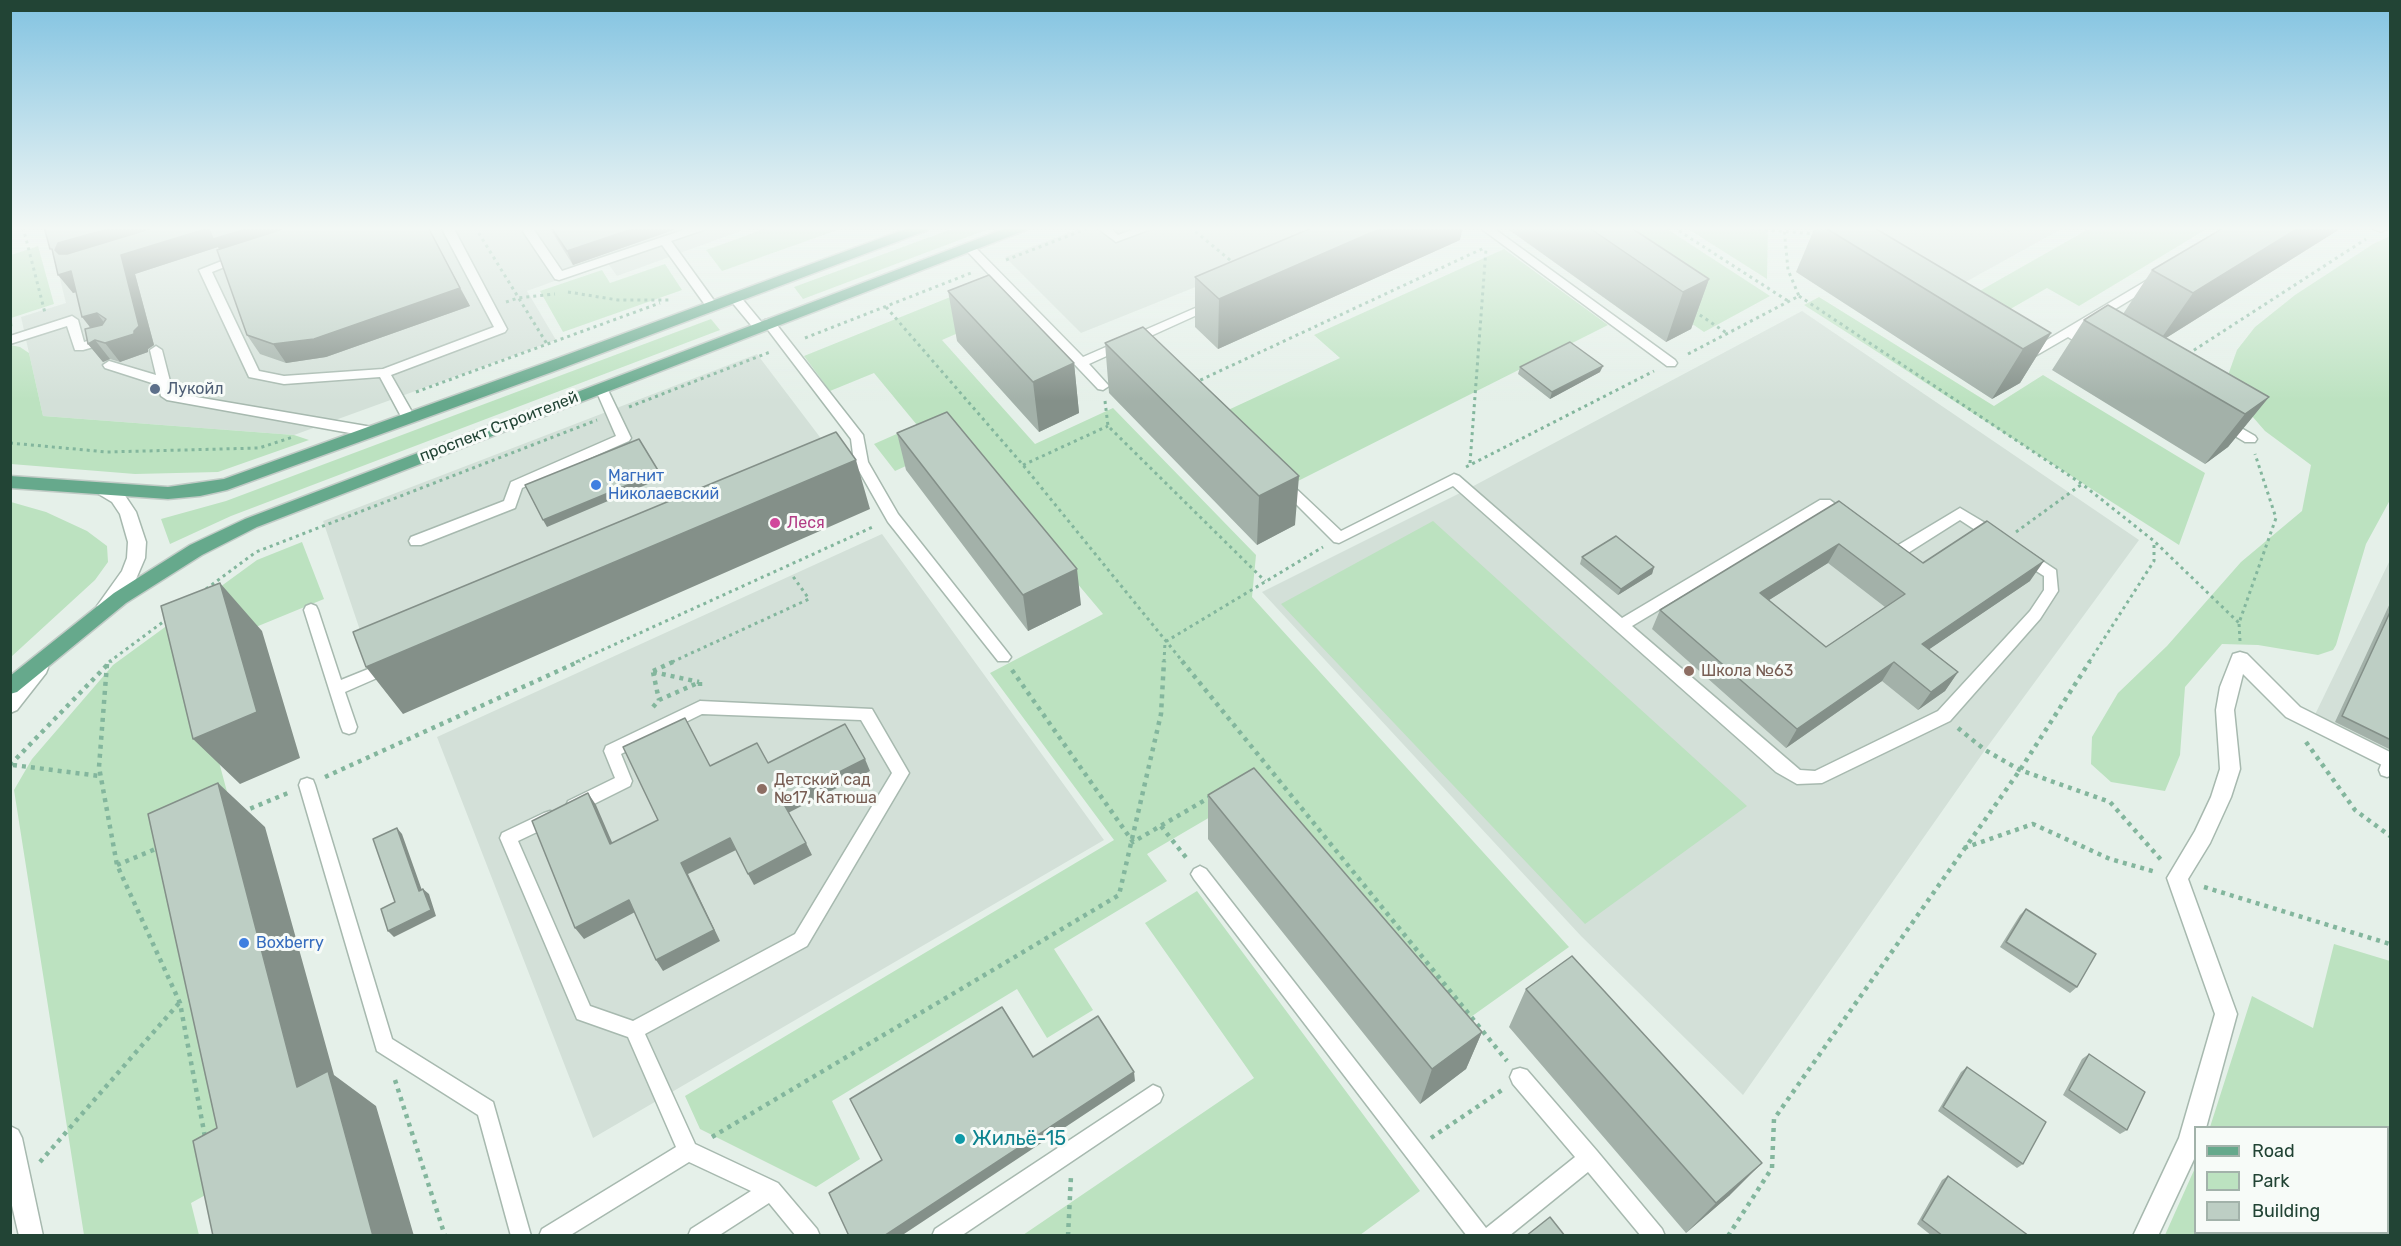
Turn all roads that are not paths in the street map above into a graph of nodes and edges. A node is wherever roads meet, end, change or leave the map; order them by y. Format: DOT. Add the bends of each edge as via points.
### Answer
graph roads {
  1 [pos="212,285"];
  2 [pos="478,285"];
  3 [pos="697,285"];
  4 [pos="769,285"];
  5 [pos="869,285"];
  6 [pos="1006,285"];
  7 [pos="1565,285"];
  8 [pos="2146,285"];
  9 [pos="735,298"];
  10 [pos="1228,299"];
  11 [pos="712,306"];
  12 [pos="764,325"];
  13 [pos="2068,332"];
  14 [pos="10,339"];
  15 [pos="107,343"];
  16 [pos="2098,349"];
  17 [pos="156,350"];
  18 [pos="2009,354"];
  19 [pos="1081,363"];
  20 [pos="1671,363"];
  21 [pos="109,365"];
  22 [pos="384,372"];
  23 [pos="164,382"];
  24 [pos="1103,387"];
  25 [pos="601,388"];
  26 [pos="2210,415"];
  27 [pos="409,419"];
  28 [pos="372,432"];
  29 [pos="2250,439"];
  30 [pos="1270,471"];
  31 [pos="10,482"];
  32 [pos="103,489"];
  33 [pos="1860,529"];
  34 [pos="416,541"];
  35 [pos="1878,542"];
  36 [pos="311,610"];
  37 [pos="98,614"];
  38 [pos="1620,626"];
  39 [pos="48,657"];
  40 [pos="1003,657"];
  41 [pos="402,660"];
  42 [pos="10,687"];
  43 [pos="336,689"];
  44 [pos="10,705"];
  45 [pos="349,727"];
  46 [pos="2389,764"];
  47 [pos="307,785"];
  48 [pos="1200,874"];
  49 [pos="634,1030"];
  50 [pos="1520,1077"];
  51 [pos="1153,1095"];
  52 [pos="2194,1126"];
  53 [pos="2194,1127"];
  54 [pos="10,1138"];
  55 [pos="688,1152"];
  56 [pos="1590,1158"];
  57 [pos="15,1186"];
  58 [pos="771,1190"];
  59 [pos="31,1236"];
  60 [pos="521,1236"];
  61 [pos="549,1236"];
  62 [pos="698,1236"];
  63 [pos="810,1236"];
  64 [pos="942,1236"];
  65 [pos="1480,1236"];
  66 [pos="1492,1236"];
  67 [pos="1655,1236"];
  68 [pos="2145,1236"];
  1 -- 22 [label="lane" via="254,374 284,380"];
  2 -- 22 [label="lane" via="501,329"];
  3 -- 11 [label="lane"];
  4 -- 9 [label="main road"];
  5 -- 12 [label="main road, проспект Строителей"];
  6 -- 19 [label="lane"];
  7 -- 20 [label="lane"];
  8 -- 13 [label="lane"];
  9 -- 11 [label="main road"];
  9 -- 12 [label="lane"];
  10 -- 19 [label="lane" via="1139,344"];
  11 -- 27 [label="main road"];
  12 -- 25 [label="main road, проспект Строителей"];
  12 -- 40 [label="lane" via="858,438 856,465"];
  13 -- 16 [label="lane"];
  13 -- 18 [label="lane" via="2019,360"];
  14 -- 15 [label="lane" via="72,320 79,347"];
  17 -- 23 [label="lane"];
  19 -- 24 [label="lane"];
  21 -- 23 [label="lane"];
  22 -- 27 [label="lane"];
  23 -- 28 [label="lane" via="167,396"];
  25 -- 34 [label="lane" via="624,438 516,485 510,504"];
  25 -- 37 [label="main road, проспект Строителей" via="251,523 172,564"];
  26 -- 29 [label="lane"];
  27 -- 28 [label="main road"];
  28 -- 32 [label="main road" via="200,490 168,493"];
  30 -- 38 [label="lane" via="1339,538 1454,479"];
  31 -- 32 [label="main road"];
  32 -- 37 [label="street" via="118,498 128,512 137,542 130,574"];
  33 -- 38 [label="lane" via="1825,504"];
  35 -- 38 [label="lane" via="1895,554 1960,513 2051,574 2051,591 2035,615 1944,716 1816,778 1797,777 1782,767"];
  36 -- 43 [label="lane"];
  37 -- 39 [label="main road, проспект Строителей"];
  39 -- 42 [label="main road, проспект Строителей"];
  39 -- 44 [label="street"];
  41 -- 43 [label="lane"];
  43 -- 45 [label="lane"];
  46 -- 52 [label="street" via="2293,712 2240,658 2225,710 2230,769 2222,797 2177,878 2226,1014"];
  47 -- 60 [label="lane" via="384,1045 486,1110"];
  48 -- 65 [label="lane"];
  49 -- 49 [label="lane" via="801,940 901,774 866,714 700,707 612,751 624,781 508,838 584,1013"];
  49 -- 55 [label="lane"];
  50 -- 56 [label="lane"];
  51 -- 64 [label="lane"];
  53 -- 68 [label="street"];
  54 -- 57 [label="street"];
  55 -- 58 [label="lane"];
  55 -- 61 [label="lane"];
  56 -- 66 [label="lane"];
  56 -- 67 [label="lane"];
  57 -- 59 [label="street"];
  58 -- 62 [label="lane"];
  58 -- 63 [label="lane"];
}
